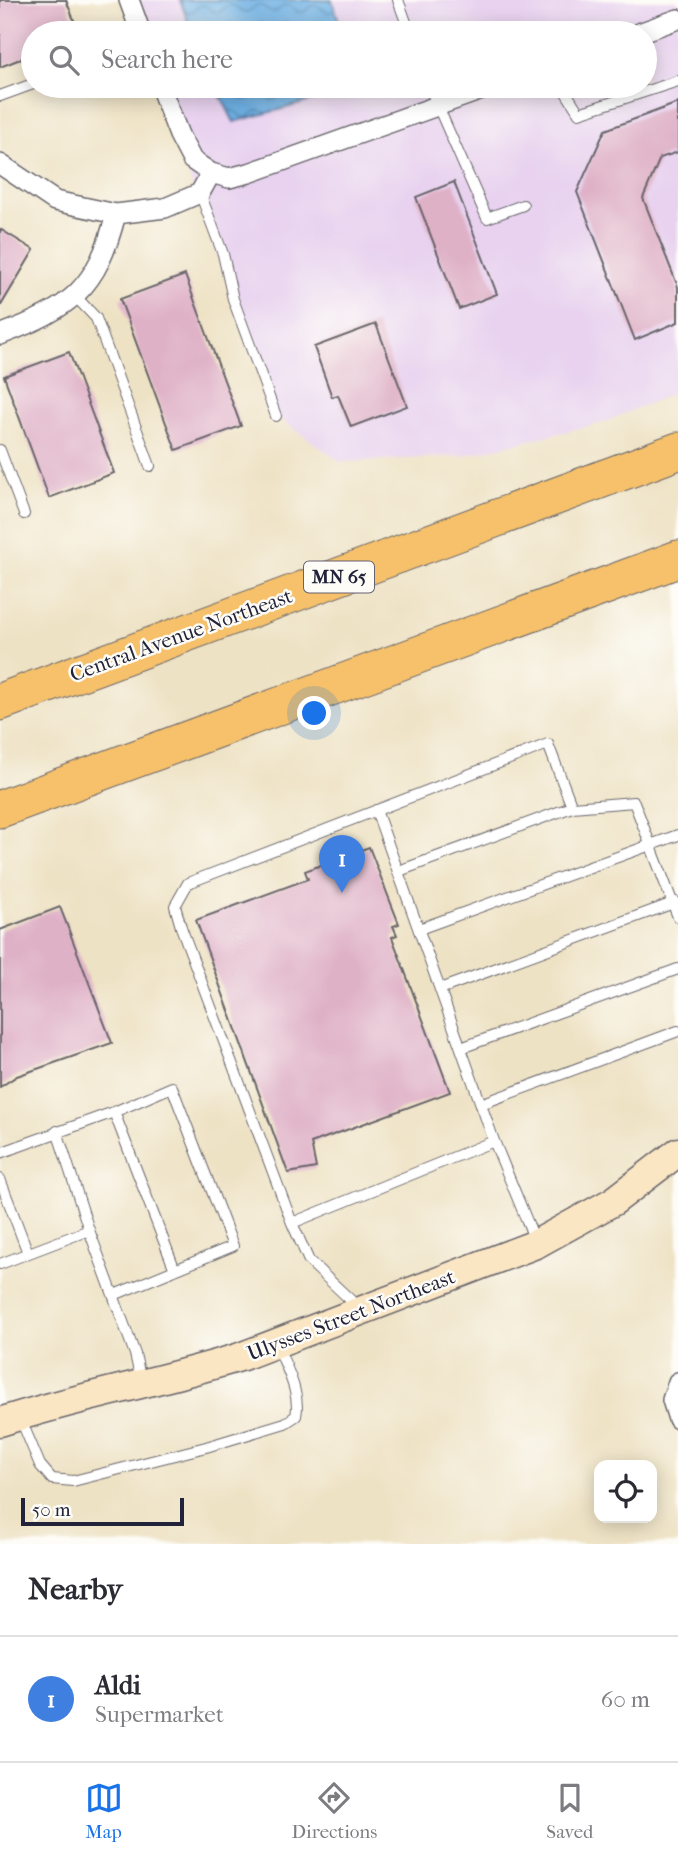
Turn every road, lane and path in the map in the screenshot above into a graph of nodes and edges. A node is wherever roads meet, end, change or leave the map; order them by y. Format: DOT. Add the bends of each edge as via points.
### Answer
graph roads {
  1 [pos="129,0"];
  2 [pos="398,0"];
  3 [pos="678,19"];
  4 [pos="137,21"];
  5 [pos="406,21"];
  6 [pos="657,27"];
  7 [pos="678,81"];
  8 [pos="21,88"];
  9 [pos="657,88"];
  10 [pos="0,96"];
  11 [pos="165,98"];
  12 [pos="434,98"];
  13 [pos="461,98"];
  14 [pos="570,98"];
  15 [pos="625,98"];
  16 [pos="437,107"];
  17 [pos="0,164"];
  18 [pos="211,173"];
  19 [pos="200,193"];
  20 [pos="523,205"];
  21 [pos="116,214"];
  22 [pos="75,296"];
  23 [pos="0,335"];
  24 [pos="276,416"];
  25 [pos="0,450"];
  26 [pos="678,451"];
  27 [pos="150,466"];
  28 [pos="24,514"];
  29 [pos="678,559"];
  30 [pos="0,702"];
  31 [pos="572,807"];
  32 [pos="0,809"];
  33 [pos="376,810"];
  34 [pos="678,835"];
  35 [pos="650,845"];
  36 [pos="399,871"];
  37 [pos="675,902"];
  38 [pos="678,917"];
  39 [pos="419,929"];
  40 [pos="678,969"];
  41 [pos="440,989"];
  42 [pos="678,1031"];
  43 [pos="461,1048"];
  44 [pos="481,1104"];
  45 [pos="114,1112"];
  46 [pos="57,1131"];
  47 [pos="494,1141"];
  48 [pos="678,1152"];
  49 [pos="0,1153"];
  50 [pos="0,1179"];
  51 [pos="292,1223"];
  52 [pos="89,1230"];
  53 [pos="536,1244"];
  54 [pos="28,1253"];
  55 [pos="0,1264"];
  56 [pos="175,1270"];
  57 [pos="114,1295"];
  58 [pos="363,1311"];
  59 [pos="276,1343"];
  60 [pos="678,1382"];
  61 [pos="142,1385"];
  62 [pos="9,1419"];
  63 [pos="678,1419"];
  1 -- 4 [label="street"];
  2 -- 5 [label="lane"];
  3 -- 6 [label="street"];
  7 -- 9 [label="lane"];
  8 -- 10 [label="lane"];
  11 -- 18 [label="street" via="192,160"];
  12 -- 16 [label="lane"];
  13 -- 16 [label="street"];
  14 -- 15 [label="lane" via="579,113"];
  16 -- 18 [label="street" via="249,173 229,178"];
  16 -- 20 [label="lane" via="487,218"];
  17 -- 21 [label="street" via="55,201"];
  18 -- 19 [label="street"];
  19 -- 21 [label="street" via="165,208"];
  19 -- 24 [label="lane"];
  21 -- 22 [label="street" via="100,262 89,283"];
  22 -- 23 [label="street" via="47,315"];
  22 -- 27 [label="lane" via="96,318"];
  25 -- 28 [label="lane"];
  26 -- 30 [label="highway, Central Avenue Northeast / MN 65"];
  29 -- 32 [label="highway"];
  31 -- 33 [label="lane" via="548,744"];
  31 -- 35 [label="lane" via="634,802"];
  31 -- 36 [label="lane"];
  33 -- 36 [label="lane"];
  33 -- 51 [label="lane" via="188,883 175,906"];
  34 -- 35 [label="lane"];
  35 -- 37 [label="lane"];
  35 -- 39 [label="lane"];
  36 -- 39 [label="lane"];
  37 -- 38 [label="lane"];
  37 -- 41 [label="lane"];
  39 -- 41 [label="lane"];
  40 -- 43 [label="lane"];
  41 -- 43 [label="lane"];
  42 -- 44 [label="lane"];
  43 -- 44 [label="lane"];
  44 -- 47 [label="lane"];
  45 -- 46 [label="lane"];
  45 -- 56 [label="lane"];
  45 -- 56 [label="lane" via="172,1087 233,1245"];
  46 -- 49 [label="lane"];
  46 -- 52 [label="lane"];
  47 -- 51 [label="lane"];
  47 -- 53 [label="lane"];
  48 -- 53 [label="street, Ulysses Street Northeast" via="614,1201"];
  50 -- 54 [label="lane"];
  51 -- 58 [label="lane" via="309,1261"];
  52 -- 54 [label="lane"];
  52 -- 57 [label="lane"];
  53 -- 58 [label="street, Ulysses Street Northeast"];
  54 -- 55 [label="lane"];
  56 -- 57 [label="lane"];
  57 -- 61 [label="lane"];
  58 -- 59 [label="street, Ulysses Street Northeast"];
  59 -- 61 [label="street, Ulysses Street Northeast"];
  59 -- 62 [label="lane" via="295,1392 296,1416 206,1447 73,1480 52,1479 40,1465 31,1440"];
  60 -- 63 [label="street" via="672,1401"];
  61 -- 62 [label="street, Ulysses Street Northeast"];
}
